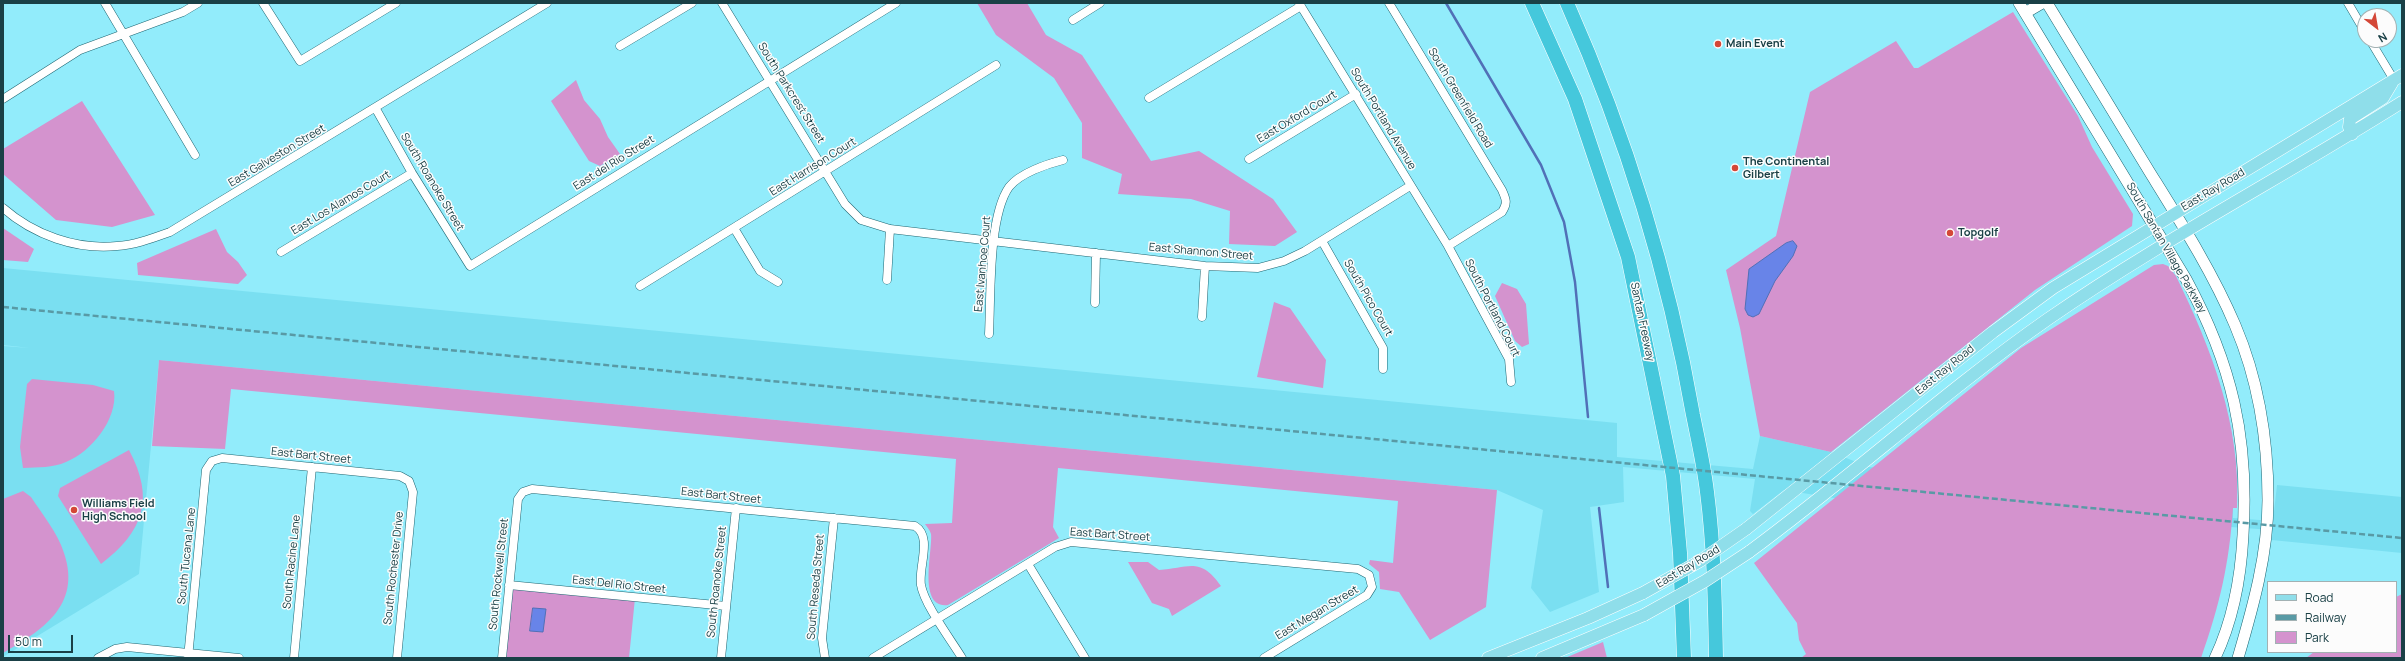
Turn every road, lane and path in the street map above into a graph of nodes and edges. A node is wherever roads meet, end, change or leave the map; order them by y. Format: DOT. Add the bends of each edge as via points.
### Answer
graph roads {
  1 [pos="105,3"];
  2 [pos="198,3"];
  3 [pos="263,3"];
  4 [pos="396,3"];
  5 [pos="547,3"];
  6 [pos="692,3"];
  7 [pos="722,3"];
  8 [pos="896,3"];
  9 [pos="1100,3"];
  10 [pos="1390,3"];
  11 [pos="1532,3"];
  12 [pos="1567,3"];
  13 [pos="2042,3"];
  14 [pos="2046,3"];
  15 [pos="2348,3"];
  16 [pos="1300,4"];
  17 [pos="2022,8"];
  18 [pos="2357,18"];
  19 [pos="1073,20"];
  20 [pos="124,35"];
  21 [pos="620,46"];
  22 [pos="2376,48"];
  23 [pos="996,65"];
  24 [pos="2398,78"];
  25 [pos="769,80"];
  26 [pos="1356,94"];
  27 [pos="1149,98"];
  28 [pos="3,99"];
  29 [pos="2402,102"];
  30 [pos="376,109"];
  31 [pos="2352,134"];
  32 [pos="195,154"];
  33 [pos="1249,159"];
  34 [pos="1063,160"];
  35 [pos="827,172"];
  36 [pos="412,173"];
  37 [pos="1410,186"];
  38 [pos="3,208"];
  39 [pos="2175,213"];
  40 [pos="2154,225"];
  41 [pos="734,228"];
  42 [pos="890,229"];
  43 [pos="2187,233"];
  44 [pos="1322,240"];
  45 [pos="994,241"];
  46 [pos="2166,245"];
  47 [pos="1448,246"];
  48 [pos="281,252"];
  49 [pos="1096,253"];
  50 [pos="470,266"];
  51 [pos="1205,266"];
  52 [pos="887,280"];
  53 [pos="778,282"];
  54 [pos="640,286"];
  55 [pos="1095,303"];
  56 [pos="1202,317"];
  57 [pos="989,334"];
  58 [pos="1383,369"];
  59 [pos="1511,382"];
  60 [pos="211,462"];
  61 [pos="312,467"];
  62 [pos="409,480"];
  63 [pos="521,493"];
  64 [pos="736,508"];
  65 [pos="834,518"];
  66 [pos="1028,564"];
  67 [pos="1372,581"];
  68 [pos="509,585"];
  69 [pos="726,606"];
  70 [pos="938,618"];
  71 [pos="188,656"];
  72 [pos="98,658"];
  73 [pos="238,658"];
  74 [pos="294,658"];
  75 [pos="397,658"];
  76 [pos="502,658"];
  77 [pos="721,658"];
  78 [pos="825,658"];
  79 [pos="873,658"];
  80 [pos="962,658"];
  81 [pos="1084,658"];
  82 [pos="1264,658"];
  83 [pos="1488,658"];
  84 [pos="1542,658"];
  85 [pos="1684,658"];
  86 [pos="1716,658"];
  87 [pos="2216,658"];
  88 [pos="2238,658"];
  1 -- 20 [label="street"];
  2 -- 20 [label="street" via="183,12"];
  3 -- 4 [label="street" via="300,61"];
  5 -- 30 [label="street, East Galveston Street"];
  6 -- 21 [label="street"];
  7 -- 25 [label="street, South Parkcrest Street"];
  8 -- 25 [label="street, East del Rio Street"];
  9 -- 19 [label="street"];
  10 -- 47 [label="street, South Greenfield Road" via="1502,190 1506,206 1495,218"];
  11 -- 85 [label="highway, Santan Freeway" via="1575,99 1628,257 1672,476 1680,553"];
  12 -- 86 [label="highway" via="1619,132 1660,260 1682,353 1707,492"];
  13 -- 17 [label="main road"];
  14 -- 39 [label="main road"];
  15 -- 18 [label="street"];
  16 -- 26 [label="street, South Portland Avenue"];
  16 -- 27 [label="street"];
  17 -- 40 [label="main road, South Santan Village Parkway"];
  20 -- 28 [label="street" via="80,50"];
  20 -- 32 [label="street"];
  22 -- 24 [label="street"];
  23 -- 35 [label="street, East Harrison Court"];
  24 -- 31 [label="main road" via="2383,98 2350,119 2349,127"];
  24 -- 39 [label="main road, East Ray Road"];
  25 -- 35 [label="street, South Parkcrest Street"];
  25 -- 50 [label="street, East del Rio Street"];
  26 -- 33 [label="street, East Oxford Court"];
  26 -- 37 [label="street, South Portland Avenue"];
  29 -- 31 [label="main road, East Ray Road"];
  30 -- 36 [label="street, South Roanoke Street"];
  30 -- 38 [label="street, East Galveston Street" via="200,216 170,232 146,240 117,246 62,241 32,228"];
  31 -- 43 [label="main road, East Ray Road"];
  34 -- 45 [label="street, East Ivanhoe Court" via="1041,166 1010,186 1000,203"];
  35 -- 41 [label="street, East Harrison Court"];
  35 -- 42 [label="street, South Parkcrest Street" via="845,204 861,220"];
  36 -- 48 [label="street, East Los Alamos Court"];
  36 -- 50 [label="street, South Roanoke Street"];
  37 -- 44 [label="street, East Shannon Street"];
  37 -- 47 [label="street, South Portland Avenue"];
  39 -- 40 [label="main road, East Ray Road"];
  39 -- 43 [label="main road"];
  40 -- 46 [label="main road, South Santan Village Parkway"];
  40 -- 83 [label="main road, East Ray Road, bridge" via="2076,272 2029,305 1746,529 1694,564 1643,593"];
  41 -- 53 [label="street" via="760,271"];
  41 -- 54 [label="street, East Harrison Court"];
  42 -- 45 [label="street, South Parkcrest Street"];
  42 -- 52 [label="street"];
  43 -- 46 [label="main road, East Ray Road"];
  43 -- 88 [label="main road" via="2235,326 2248,361 2262,422 2268,500 2262,560"];
  44 -- 51 [label="street, East Shannon Street" via="1284,261 1258,268"];
  44 -- 58 [label="street, South Pico Court" via="1383,348"];
  45 -- 49 [label="street, East Shannon Street"];
  45 -- 57 [label="street, East Ivanhoe Court"];
  46 -- 84 [label="main road, East Ray Road, bridge" via="2051,317 1987,363 1838,484 1749,552 1705,581 1644,615"];
  46 -- 87 [label="main road, South Santan Village Parkway" via="2215,340 2232,390 2242,442 2246,485 2242,553 2234,599"];
  47 -- 59 [label="street, South Portland Court" via="1509,359"];
  49 -- 51 [label="street, East Shannon Street"];
  49 -- 55 [label="street"];
  51 -- 56 [label="street"];
  60 -- 61 [label="street, East Bart Street" via="222,458"];
  60 -- 71 [label="street, South Tucana Lane" via="206,472"];
  61 -- 62 [label="street, East Bart Street" via="400,476"];
  61 -- 74 [label="street, South Racine Lane"];
  62 -- 75 [label="street, South Rochester Drive" via="413,492"];
  63 -- 64 [label="street, East Bart Street" via="532,489"];
  63 -- 68 [label="street, South Rockwell Street" via="517,502"];
  64 -- 65 [label="street, East Bart Street"];
  64 -- 69 [label="street, South Roanoke Street"];
  65 -- 70 [label="street, East Bart Street" via="912,526 919,529 924,539 921,585"];
  65 -- 78 [label="street, South Reseda Street" via="822,638"];
  66 -- 67 [label="street, East Bart Street" via="1058,546 1078,542 1358,569 1367,573"];
  66 -- 70 [label="street, East Bart Street"];
  66 -- 81 [label="street"];
  67 -- 82 [label="street, East Megan Street" via="1371,590 1366,596"];
  68 -- 69 [label="street, East Del Rio Street"];
  68 -- 76 [label="street, South Rockwell Street"];
  69 -- 77 [label="street, South Roanoke Street"];
  70 -- 79 [label="street, East Bart Street"];
  70 -- 80 [label="street"];
  71 -- 72 [label="street" via="124,647"];
  71 -- 73 [label="street"];
}
